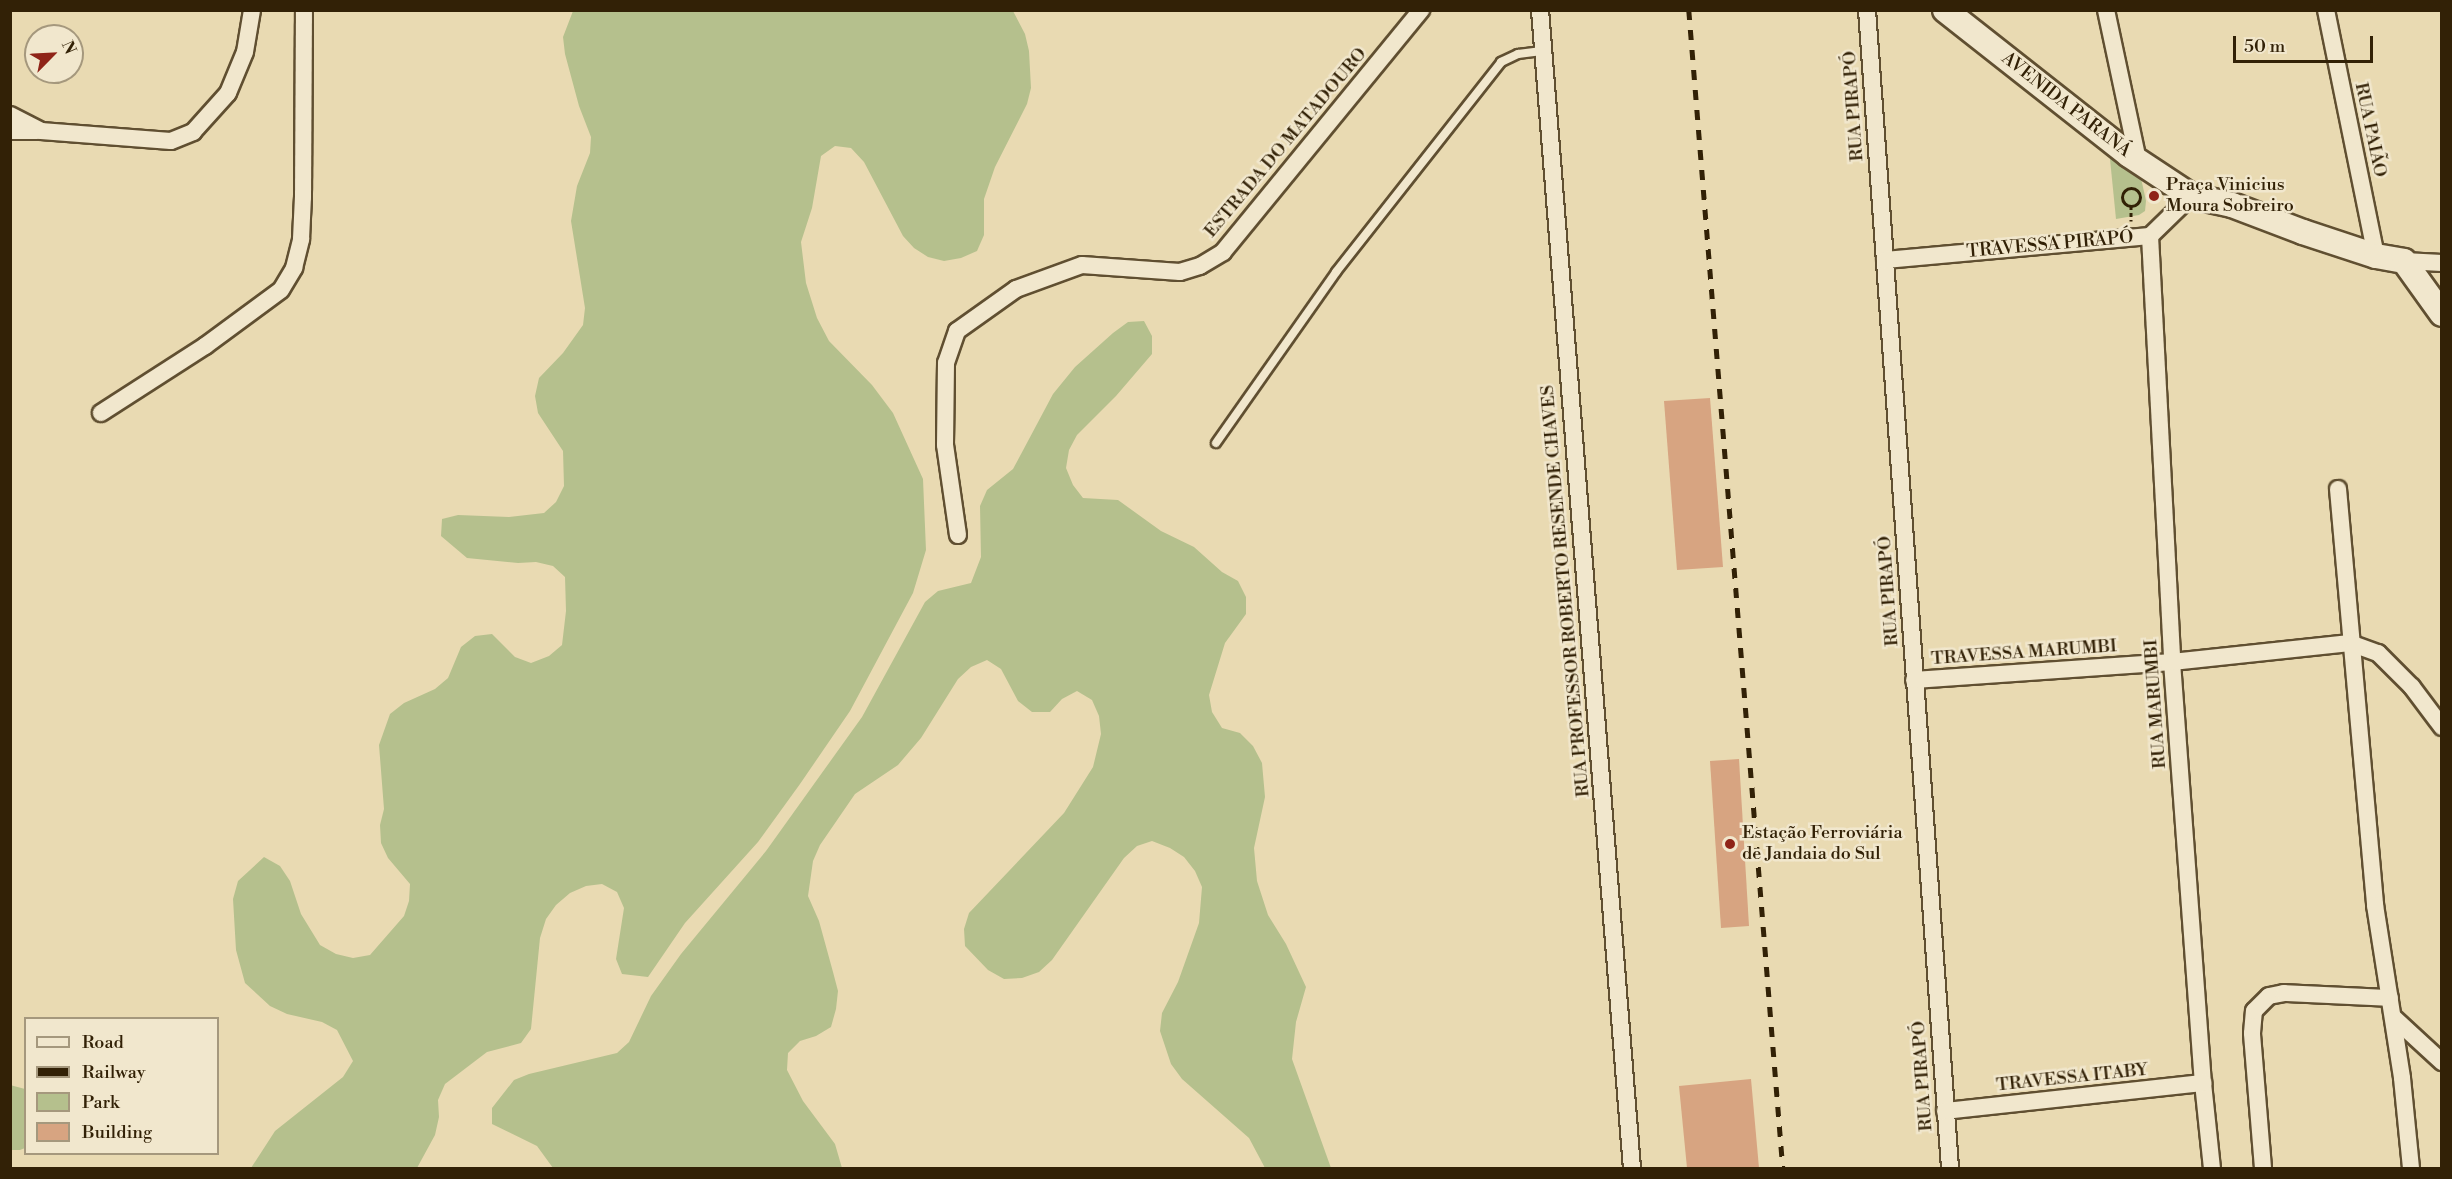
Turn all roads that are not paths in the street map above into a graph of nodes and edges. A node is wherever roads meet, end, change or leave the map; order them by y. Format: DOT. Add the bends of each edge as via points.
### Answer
graph roads {
  1 [pos="252,10"];
  2 [pos="304,10"];
  3 [pos="1421,10"];
  4 [pos="1540,10"];
  5 [pos="1867,10"];
  6 [pos="1945,10"];
  7 [pos="2106,10"];
  8 [pos="2326,10"];
  9 [pos="1542,51"];
  10 [pos="10,115"];
  11 [pos="10,130"];
  12 [pos="41,131"];
  13 [pos="2138,161"];
  14 [pos="2191,196"];
  15 [pos="2150,236"];
  16 [pos="2376,256"];
  17 [pos="1885,260"];
  18 [pos="2404,261"];
  19 [pos="2442,263"];
  20 [pos="2442,314"];
  21 [pos="101,413"];
  22 [pos="1216,443"];
  23 [pos="2338,489"];
  24 [pos="958,536"];
  25 [pos="2350,643"];
  26 [pos="2172,662"];
  27 [pos="1914,680"];
  28 [pos="2442,727"];
  29 [pos="2390,998"];
  30 [pos="2393,1017"];
  31 [pos="2442,1062"];
  32 [pos="2203,1083"];
  33 [pos="1946,1111"];
  34 [pos="1632,1168"];
  35 [pos="1950,1168"];
  36 [pos="2212,1168"];
  37 [pos="2264,1168"];
  38 [pos="2411,1168"];
  1 -- 12 [label="street" via="245,52 228,93 193,132 171,141"];
  2 -- 21 [label="street" via="303,197 301,239 294,268 281,290 205,346"];
  3 -- 24 [label="street, ESTRADA DO MATADOURO" via="1223,252 1180,272 1082,265 1016,289 957,331 946,363 945,445"];
  4 -- 9 [label="street, RUA PROFESSOR ROBERTO RESENDE CHAVES"];
  5 -- 17 [label="street, RUA PIRAPÓ"];
  6 -- 13 [label="street, AVENIDA PARANÁ"];
  7 -- 13 [label="street"];
  8 -- 16 [label="street, RUA PAIÃO"];
  9 -- 22 [label="lane" via="1518,54 1501,62 1336,272"];
  9 -- 34 [label="street, RUA PROFESSOR ROBERTO RESENDE CHAVES"];
  10 -- 12 [label="street"];
  11 -- 12 [label="street"];
  13 -- 14 [label="street, AVENIDA PARANÁ"];
  14 -- 15 [label="street, TRAVESSA PIRAPÓ"];
  14 -- 16 [label="street" via="2232,205"];
  15 -- 17 [label="street, TRAVESSA PIRAPÓ"];
  15 -- 26 [label="street, RUA MARUMBI"];
  16 -- 18 [label="street"];
  17 -- 27 [label="street, RUA PIRAPÓ"];
  18 -- 19 [label="street"];
  18 -- 20 [label="street"];
  23 -- 25 [label="street"];
  25 -- 26 [label="street, TRAVESSA MARUMBI"];
  25 -- 28 [label="street" via="2378,653 2412,687"];
  25 -- 29 [label="street" via="2375,905"];
  26 -- 27 [label="street, TRAVESSA MARUMBI"];
  26 -- 32 [label="street, RUA MARUMBI"];
  27 -- 33 [label="street, RUA PIRAPÓ"];
  29 -- 30 [label="street"];
  29 -- 37 [label="street" via="2284,993 2269,996 2254,1011 2252,1033"];
  30 -- 31 [label="street"];
  30 -- 38 [label="street"];
  32 -- 33 [label="street, TRAVESSA ITABY"];
  32 -- 36 [label="street, RUA MARUMBI"];
  33 -- 35 [label="street, RUA PIRAPÓ"];
}
